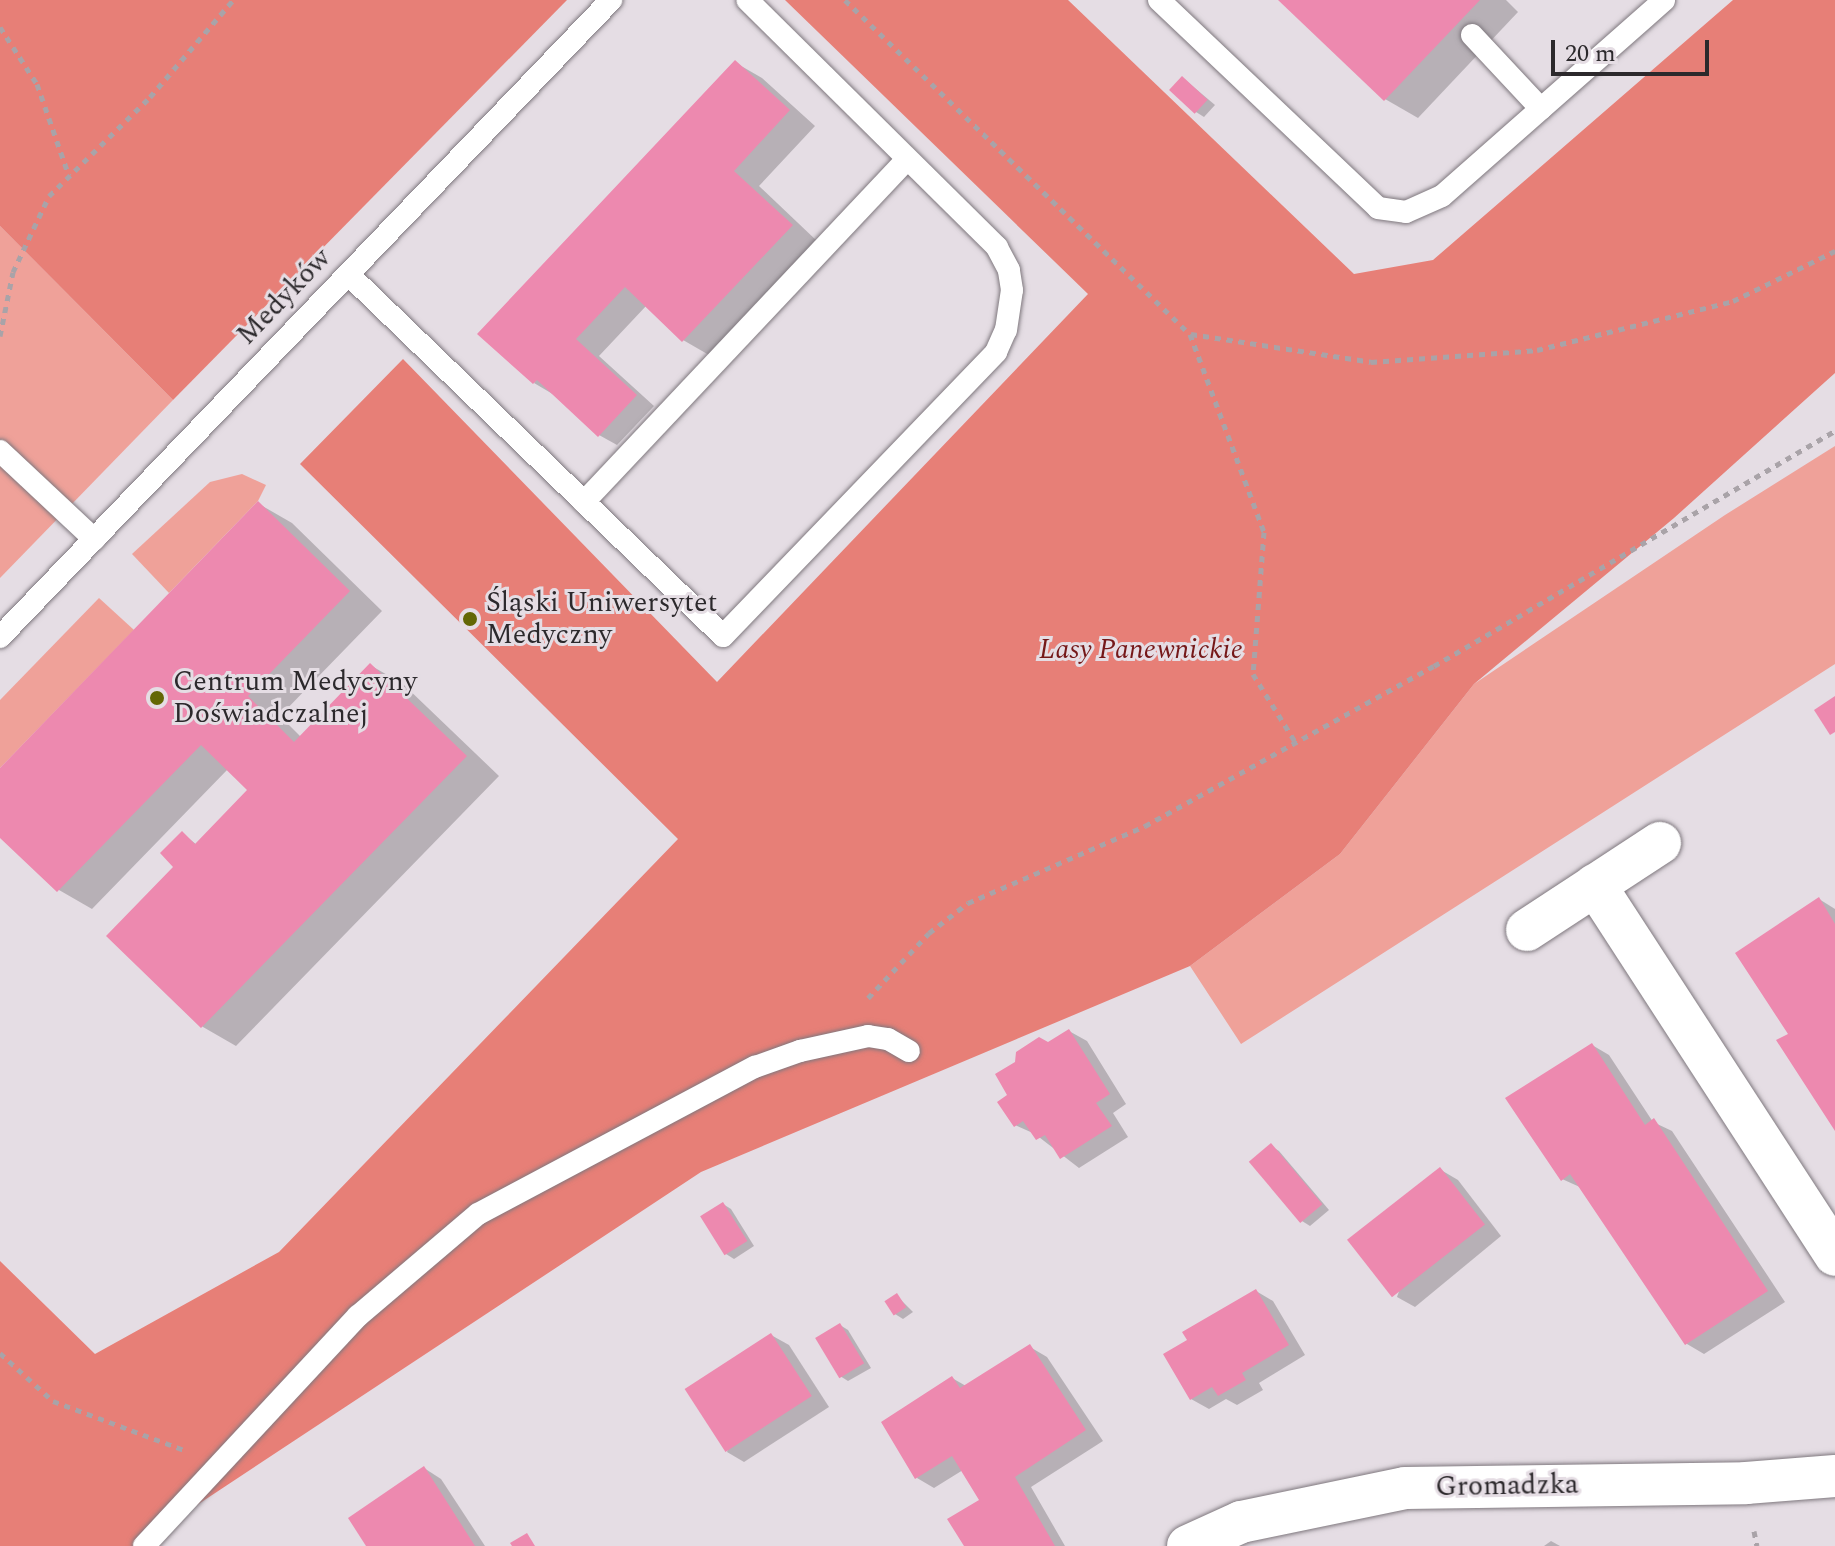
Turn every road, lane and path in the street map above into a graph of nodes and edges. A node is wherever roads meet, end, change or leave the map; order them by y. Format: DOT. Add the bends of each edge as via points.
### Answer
graph roads {
  1 [pos="233,0"];
  2 [pos="611,0"];
  3 [pos="747,0"];
  4 [pos="845,0"];
  5 [pos="1159,0"];
  6 [pos="1664,0"];
  7 [pos="0,27"];
  8 [pos="1472,35"];
  9 [pos="1541,109"];
  10 [pos="907,159"];
  11 [pos="69,176"];
  12 [pos="1835,251"];
  13 [pos="348,274"];
  14 [pos="1190,334"];
  15 [pos="0,336"];
  16 [pos="1835,431"];
  17 [pos="0,451"];
  18 [pos="584,502"];
  19 [pos="94,539"];
  20 [pos="0,637"];
  21 [pos="1296,743"];
  22 [pos="1660,843"];
  23 [pos="1595,885"];
  24 [pos="1527,930"];
  25 [pos="839,1042"];
  26 [pos="909,1051"];
  27 [pos="1835,1255"];
  28 [pos="0,1353"];
  29 [pos="220,1463"];
  30 [pos="1835,1476"];
  31 [pos="1249,1534"];
  32 [pos="144,1546"];
  33 [pos="1188,1546"];
  1 -- 11 [label="path" via="150,97"];
  2 -- 13 [label="lane, Medyków"];
  3 -- 10 [label="lane"];
  4 -- 14 [label="path"];
  5 -- 9 [label="lane" via="1378,208 1406,212 1442,196"];
  6 -- 9 [label="lane"];
  7 -- 11 [label="path" via="37,84"];
  8 -- 9 [label="lane"];
  10 -- 18 [label="lane"];
  10 -- 18 [label="lane" via="997,247 1009,270 1011,308 996,352 723,636"];
  11 -- 15 [label="path" via="49,196 13,272"];
  12 -- 14 [label="path" via="1733,301 1537,350 1371,362"];
  13 -- 18 [label="lane"];
  13 -- 19 [label="lane, Medyków"];
  14 -- 21 [label="path" via="1264,532 1253,674"];
  16 -- 21 [label="path"];
  17 -- 19 [label="lane"];
  19 -- 20 [label="lane, Medyków"];
  21 -- 25 [label="path" via="1145,826 968,903 875,987"];
  22 -- 23 [label="street"];
  23 -- 24 [label="street"];
  23 -- 27 [label="street"];
  25 -- 26 [label="lane" via="868,1036 888,1039"];
  25 -- 29 [label="lane" via="755,1067 478,1214 358,1316"];
  28 -- 29 [label="path" via="53,1401"];
  29 -- 32 [label="lane"];
  30 -- 31 [label="street, Gromadzka" via="1746,1483 1405,1488"];
  31 -- 33 [label="street, Gromadzka"];
}
